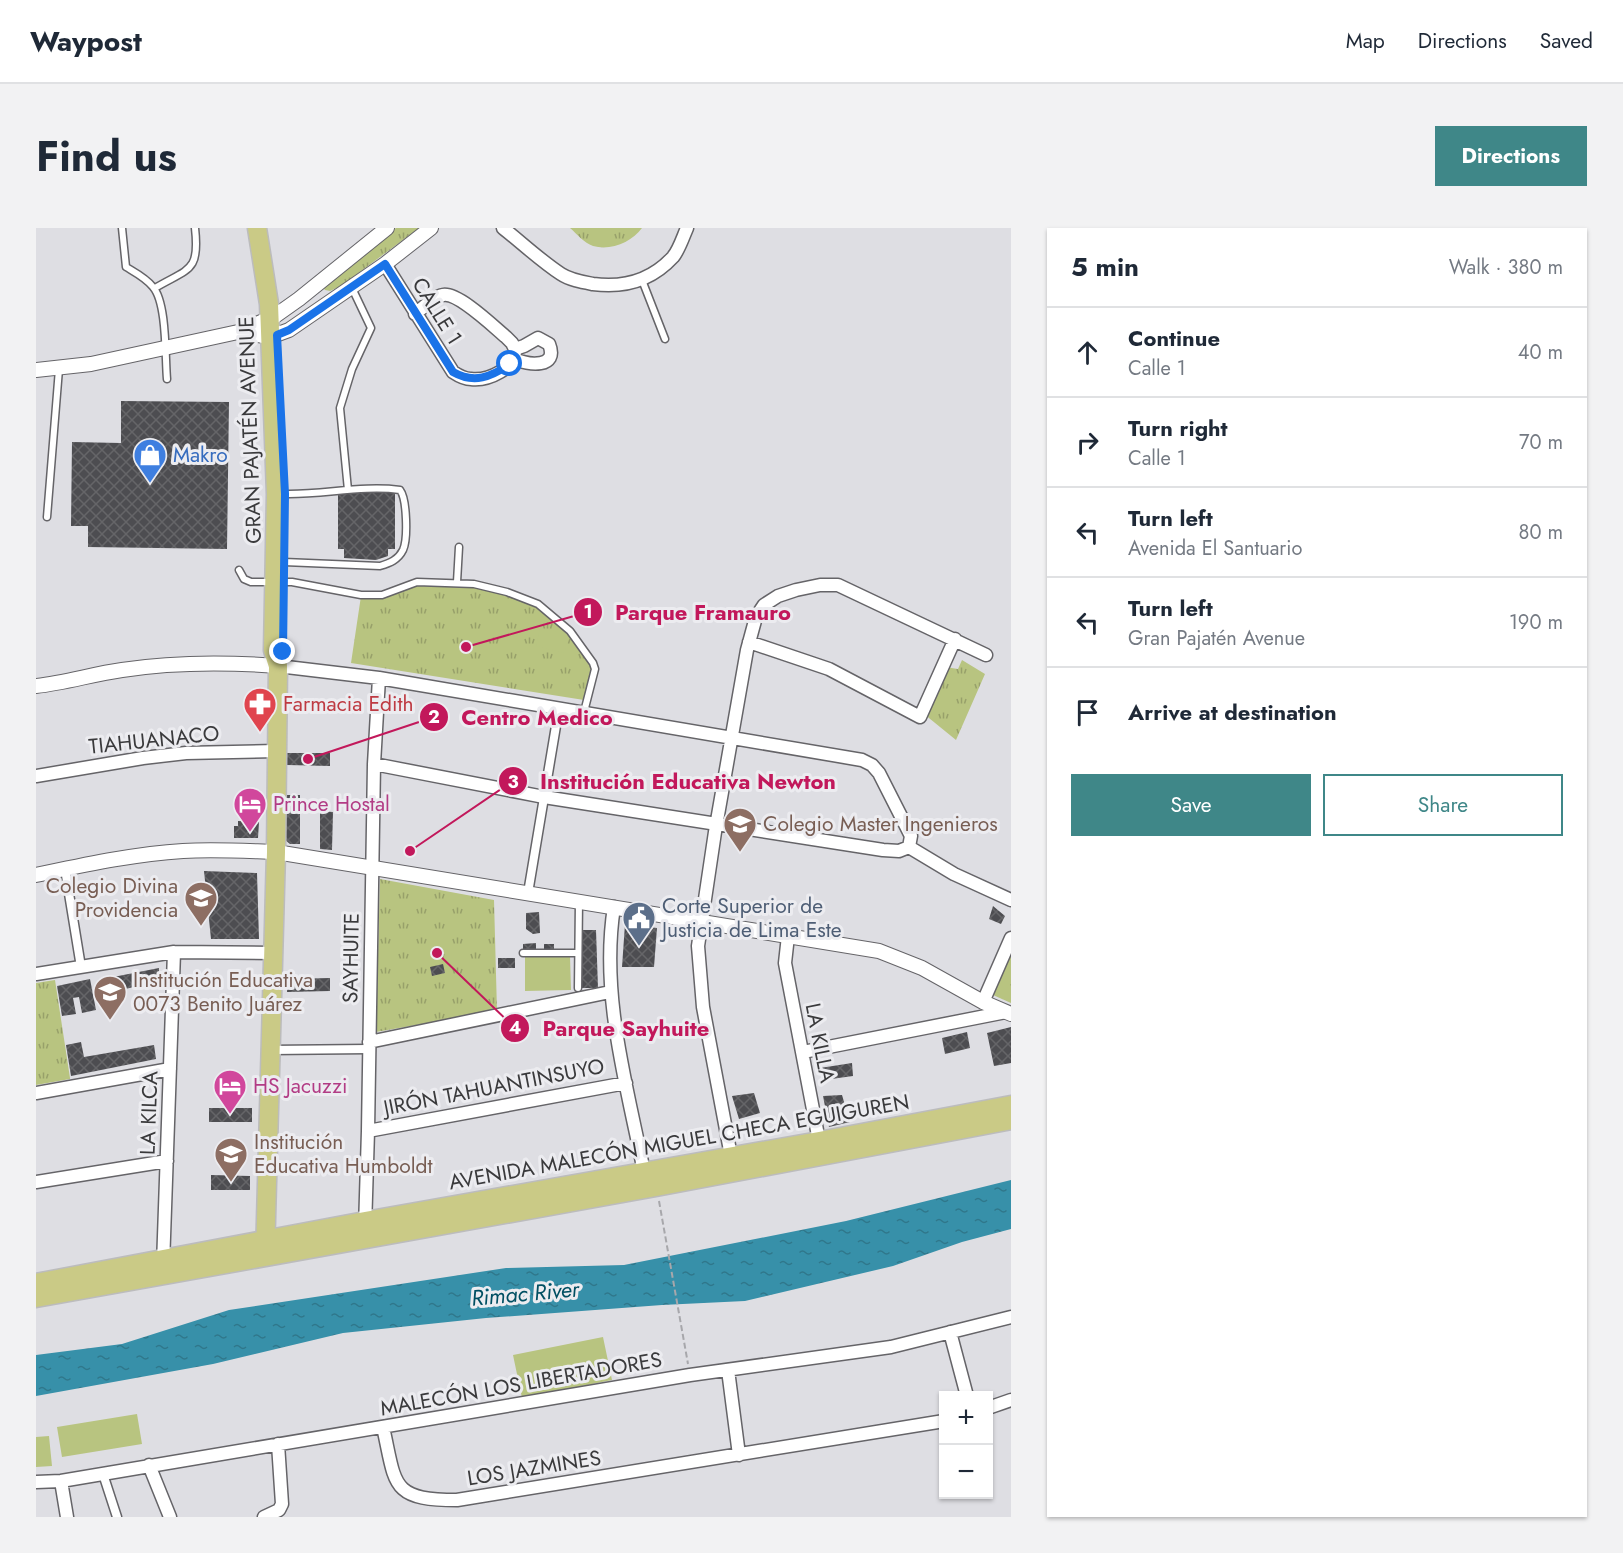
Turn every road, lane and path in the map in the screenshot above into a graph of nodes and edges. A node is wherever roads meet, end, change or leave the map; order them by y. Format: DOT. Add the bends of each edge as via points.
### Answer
graph roads {
  1 [pos="122,228"];
  2 [pos="195,228"];
  3 [pos="257,228"];
  4 [pos="387,228"];
  5 [pos="431,228"];
  6 [pos="503,228"];
  7 [pos="687,228"];
  8 [pos="385,264"];
  9 [pos="642,280"];
  10 [pos="351,287"];
  11 [pos="155,288"];
  12 [pos="271,313"];
  13 [pos="415,314"];
  14 [pos="238,332"];
  15 [pos="273,336"];
  16 [pos="665,339"];
  17 [pos="165,348"];
  18 [pos="58,368"];
  19 [pos="36,370"];
  20 [pos="167,379"];
  21 [pos="348,490"];
  22 [pos="285,494"];
  23 [pos="47,517"];
  24 [pos="459,547"];
  25 [pos="284,562"];
  26 [pos="239,570"];
  27 [pos="279,582"];
  28 [pos="457,582"];
  29 [pos="955,639"];
  30 [pos="749,642"];
  31 [pos="986,655"];
  32 [pos="278,666"];
  33 [pos="379,678"];
  34 [pos="36,686"];
  35 [pos="559,708"];
  36 [pos="584,712"];
  37 [pos="732,738"];
  38 [pos="276,751"];
  39 [pos="374,764"];
  40 [pos="36,776"];
  41 [pos="544,797"];
  42 [pos="717,825"];
  43 [pos="909,847"];
  44 [pos="276,852"];
  45 [pos="371,868"];
  46 [pos="65,869"];
  47 [pos="36,875"];
  48 [pos="528,893"];
  49 [pos="1011,900"];
  50 [pos="579,901"];
  51 [pos="614,907"];
  52 [pos="701,921"];
  53 [pos="788,936"];
  54 [pos="1011,938"];
  55 [pos="174,952"];
  56 [pos="273,953"];
  57 [pos="523,953"];
  58 [pos="577,953"];
  59 [pos="81,967"];
  60 [pos="36,974"];
  61 [pos="578,988"];
  62 [pos="610,992"];
  63 [pos="983,1002"];
  64 [pos="1008,1013"];
  65 [pos="369,1046"];
  66 [pos="270,1050"];
  67 [pos="802,1052"];
  68 [pos="170,1070"];
  69 [pos="626,1083"];
  70 [pos="36,1093"];
  71 [pos="1011,1105"];
  72 [pos="1011,1120"];
  73 [pos="368,1131"];
  74 [pos="820,1149"];
  75 [pos="731,1156"];
  76 [pos="167,1161"];
  77 [pos="644,1172"];
  78 [pos="36,1182"];
  79 [pos="661,1213"];
  80 [pos="365,1230"];
  81 [pos="266,1249"];
  82 [pos="163,1268"];
  83 [pos="36,1283"];
  84 [pos="36,1298"];
  85 [pos="1011,1317"];
  86 [pos="950,1332"];
  87 [pos="728,1370"];
  88 [pos="690,1375"];
  89 [pos="966,1391"];
  90 [pos="1011,1400"];
  91 [pos="993,1406"];
  92 [pos="939,1422"];
  93 [pos="383,1427"];
  94 [pos="278,1444"];
  95 [pos="739,1455"];
  96 [pos="150,1465"];
  97 [pos="103,1474"];
  98 [pos="61,1481"];
  99 [pos="36,1482"];
  100 [pos="67,1517"];
  101 [pos="117,1517"];
  102 [pos="170,1517"];
  103 [pos="264,1517"];
  1 -- 11 [label="lane" via="126,267"];
  2 -- 11 [label="lane" via="194,263 185,273"];
  3 -- 12 [label="main road, GRAN PAJATÉN AVENUE"];
  4 -- 12 [label="street"];
  5 -- 8 [label="street"];
  6 -- 9 [label="street" via="563,275 605,285"];
  7 -- 9 [label="street" via="675,255"];
  8 -- 10 [label="street"];
  8 -- 13 [label="street, CALLE 1"];
  9 -- 16 [label="lane"];
  10 -- 15 [label="street" via="289,330"];
  10 -- 21 [label="lane" via="371,328 340,408"];
  11 -- 17 [label="lane" via="166,330"];
  12 -- 14 [label="street"];
  12 -- 15 [label="main road, GRAN PAJATÉN AVENUE"];
  13 -- 13 [label="street, CALLE 1" via="453,372 463,378 483,378 502,370 514,354 506,337 454,296 438,297"];
  14 -- 15 [label="street"];
  14 -- 17 [label="street"];
  15 -- 22 [label="main road, GRAN PAJATÉN AVENUE"];
  15 -- 27 [label="main road, GRAN PAJATÉN AVENUE"];
  17 -- 18 [label="street"];
  17 -- 20 [label="lane"];
  18 -- 19 [label="street"];
  18 -- 23 [label="lane"];
  21 -- 22 [label="lane"];
  21 -- 25 [label="lane" via="400,490 405,496 403,551 394,561 380,566"];
  22 -- 25 [label="main road, GRAN PAJATÉN AVENUE"];
  24 -- 28 [label="lane"];
  25 -- 27 [label="main road, GRAN PAJATÉN AVENUE"];
  26 -- 27 [label="lane" via="251,582"];
  27 -- 28 [label="lane" via="373,596 411,583"];
  27 -- 32 [label="main road, GRAN PAJATÉN AVENUE" via="273,650"];
  28 -- 36 [label="lane" via="507,592 538,604 570,631 595,669"];
  29 -- 30 [label="street" via="838,585 820,585 778,596 765,605 756,617"];
  29 -- 30 [label="street" via="920,717 828,669"];
  29 -- 31 [label="street"];
  30 -- 37 [label="street"];
  32 -- 33 [label="street"];
  32 -- 34 [label="street" via="154,666"];
  32 -- 38 [label="main road, GRAN PAJATÉN AVENUE"];
  33 -- 35 [label="street"];
  33 -- 39 [label="street, SAYHUITE"];
  35 -- 36 [label="street"];
  35 -- 41 [label="street"];
  36 -- 37 [label="street"];
  37 -- 42 [label="street"];
  37 -- 43 [label="street" via="873,765 911,836"];
  38 -- 40 [label="street, TIAHUANACO" via="186,753"];
  38 -- 44 [label="main road, GRAN PAJATÉN AVENUE"];
  39 -- 41 [label="street"];
  39 -- 45 [label="street, SAYHUITE"];
  41 -- 42 [label="street"];
  41 -- 48 [label="street"];
  42 -- 43 [label="street" via="883,850"];
  42 -- 52 [label="street"];
  43 -- 49 [label="street" via="954,874"];
  44 -- 45 [label="street"];
  44 -- 46 [label="street" via="182,851"];
  44 -- 56 [label="main road, GRAN PAJATÉN AVENUE"];
  45 -- 48 [label="street"];
  45 -- 65 [label="street, SAYHUITE"];
  46 -- 47 [label="street"];
  46 -- 59 [label="street"];
  48 -- 50 [label="street"];
  50 -- 51 [label="street"];
  50 -- 58 [label="lane"];
  51 -- 52 [label="street"];
  51 -- 62 [label="street"];
  52 -- 53 [label="street"];
  52 -- 75 [label="street" via="700,985"];
  53 -- 63 [label="street" via="856,946 903,959"];
  53 -- 67 [label="street, LA KILLA" via="785,963"];
  54 -- 63 [label="street"];
  55 -- 56 [label="street"];
  55 -- 59 [label="street"];
  55 -- 68 [label="street, LA KILCA"];
  56 -- 66 [label="main road, GRAN PAJATÉN AVENUE"];
  57 -- 58 [label="lane"];
  58 -- 61 [label="lane"];
  59 -- 60 [label="street"];
  62 -- 65 [label="street"];
  62 -- 69 [label="street"];
  63 -- 64 [label="street"];
  64 -- 67 [label="street"];
  65 -- 66 [label="street"];
  65 -- 73 [label="street, SAYHUITE"];
  66 -- 81 [label="main road, GRAN PAJATÉN AVENUE"];
  67 -- 74 [label="street, LA KILLA"];
  68 -- 70 [label="street"];
  68 -- 76 [label="street, LA KILCA"];
  69 -- 73 [label="street, JIRÓN TAHUANTINSUYO"];
  69 -- 77 [label="street"];
  71 -- 74 [label="main road, AVENIDA MALECÓN MIGUEL CHECA EGUIGUREN"];
  72 -- 74 [label="main road, AVENIDA MALECÓN MIGUEL CHECA EGUIGUREN"];
  73 -- 80 [label="street, SAYHUITE"];
  74 -- 75 [label="main road, AVENIDA MALECÓN MIGUEL CHECA EGUIGUREN"];
  74 -- 80 [label="main road, AVENIDA MALECÓN MIGUEL CHECA EGUIGUREN"];
  75 -- 77 [label="main road, AVENIDA MALECÓN MIGUEL CHECA EGUIGUREN"];
  76 -- 78 [label="street"];
  76 -- 82 [label="street, LA KILCA"];
  77 -- 80 [label="main road, AVENIDA MALECÓN MIGUEL CHECA EGUIGUREN"];
  79 -- 88 [label="path"];
  80 -- 81 [label="main road, AVENIDA MALECÓN MIGUEL CHECA EGUIGUREN"];
  81 -- 82 [label="main road, AVENIDA MALECÓN MIGUEL CHECA EGUIGUREN"];
  82 -- 83 [label="main road, AVENIDA MALECÓN MIGUEL CHECA EGUIGUREN"];
  82 -- 84 [label="main road, AVENIDA MALECÓN MIGUEL CHECA EGUIGUREN"];
  85 -- 86 [label="street, MALECÓN LOS LIBERTADORES"];
  86 -- 87 [label="street, MALECÓN LOS LIBERTADORES" via="891,1347"];
  86 -- 89 [label="street"];
  87 -- 88 [label="street, MALECÓN LOS LIBERTADORES"];
  87 -- 95 [label="street"];
  88 -- 93 [label="street, MALECÓN LOS LIBERTADORES"];
  90 -- 91 [label="street"];
  92 -- 95 [label="street, LOS JAZMINES"];
  93 -- 94 [label="street, MALECÓN LOS LIBERTADORES"];
  93 -- 95 [label="street, LOS JAZMINES" via="397,1483 412,1496 437,1500"];
  94 -- 96 [label="street, MALECÓN LOS LIBERTADORES"];
  94 -- 103 [label="street" via="282,1504 279,1510"];
  96 -- 97 [label="street, MALECÓN LOS LIBERTADORES"];
  96 -- 102 [label="street"];
  97 -- 98 [label="street, MALECÓN LOS LIBERTADORES"];
  97 -- 101 [label="street"];
  98 -- 99 [label="street, MALECÓN LOS LIBERTADORES"];
  98 -- 100 [label="street"];
}
